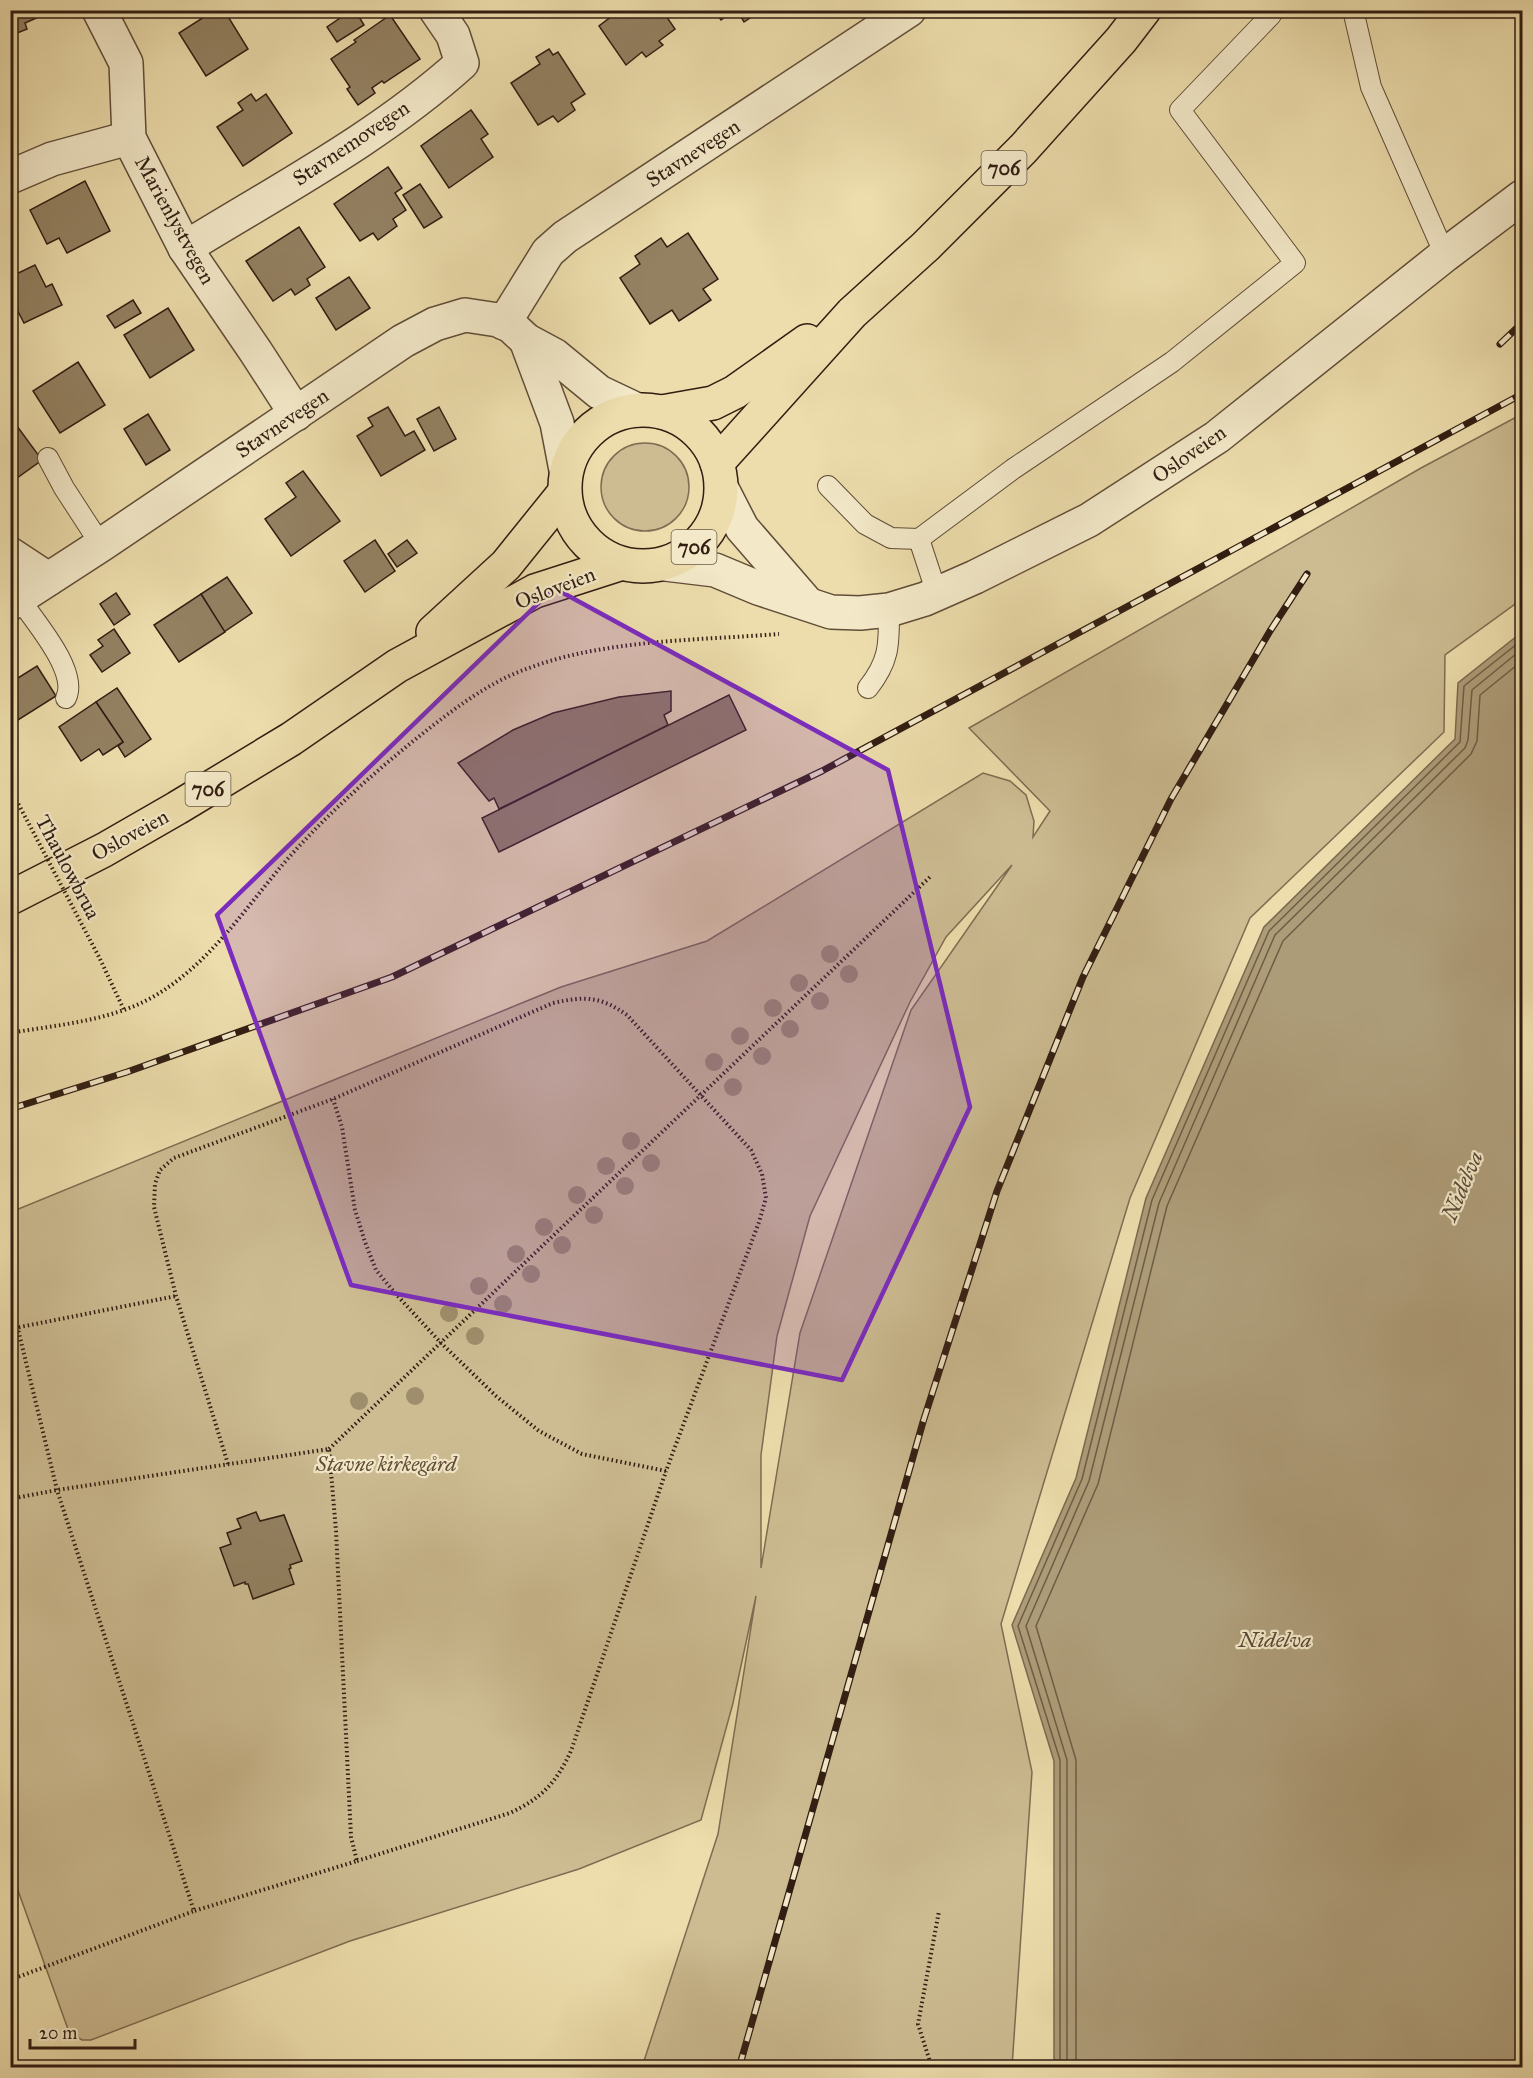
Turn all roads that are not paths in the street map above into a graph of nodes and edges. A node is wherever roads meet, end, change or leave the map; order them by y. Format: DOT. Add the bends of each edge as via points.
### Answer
graph roads {
  1 [pos="99,10"];
  2 [pos="436,10"];
  3 [pos="909,10"];
  4 [pos="1144,10"];
  5 [pos="1353,10"];
  6 [pos="1271,15"];
  7 [pos="129,138"];
  8 [pos="10,177"];
  9 [pos="1522,197"];
  10 [pos="185,248"];
  11 [pos="1445,255"];
  12 [pos="852,313"];
  13 [pos="515,331"];
  14 [pos="650,411"];
  15 [pos="296,414"];
  16 [pos="48,459"];
  17 [pos="720,476"];
  18 [pos="565,481"];
  19 [pos="828,486"];
  20 [pos="919,539"];
  21 [pos="101,545"];
  22 [pos="10,554"];
  23 [pos="619,564"];
  24 [pos="665,564"];
  25 [pos="48,579"];
  26 [pos="937,594"];
  27 [pos="15,601"];
  28 [pos="808,605"];
  29 [pos="889,610"];
  30 [pos="397,666"];
  31 [pos="868,688"];
  32 [pos="66,698"];
  33 [pos="10,898"];
  1 -- 7 [label="street, Marienlystvegen" via="126,63"];
  2 -- 10 [label="street, Stavnemovegen" via="453,34 462,63 363,139"];
  3 -- 13 [label="street, Stavnevegen" via="565,237 548,252"];
  4 -- 12 [label="highway, 706" via="1023,149"];
  5 -- 11 [label="lane" via="1371,87"];
  6 -- 20 [label="lane" via="1180,110 1295,263 1172,362 1013,469"];
  7 -- 8 [label="street" via="52,159"];
  7 -- 10 [label="street, Marienlystvegen"];
  9 -- 11 [label="street, Osloveien"];
  10 -- 15 [label="street, Marienlystvegen"];
  11 -- 26 [label="street, Osloveien" via="1217,436 1147,483 1089,520"];
  12 -- 14 [label="highway, 706" via="713,403"];
  12 -- 17 [label="highway, 706"];
  13 -- 14 [label="street, Stavnevegen" via="554,355 599,392"];
  13 -- 15 [label="street, Stavnevegen" via="484,317 465,315 435,324 403,341"];
  13 -- 18 [label="street" via="557,423"];
  14 -- 17 [label="highway" via="686,422 704,439"];
  14 -- 18 [label="highway, 706" via="612,416 591,429 576,448"];
  15 -- 21 [label="street, Stavnevegen"];
  16 -- 21 [label="lane"];
  17 -- 24 [label="highway, 706" via="717,515 704,538 687,554"];
  17 -- 28 [label="street" via="742,528"];
  18 -- 23 [label="highway, 706" via="570,516 581,537 598,553"];
  18 -- 30 [label="highway, Osloveien / 706" via="506,565"];
  19 -- 20 [label="lane" via="865,524 891,538"];
  20 -- 26 [label="lane"];
  21 -- 25 [label="street, Stavnevegen"];
  22 -- 25 [label="street"];
  23 -- 24 [label="highway, 706"];
  23 -- 30 [label="highway, Osloveien / 706" via="535,591"];
  24 -- 28 [label="street, Osloveien" via="715,570"];
  25 -- 27 [label="street, Stavnevegen"];
  26 -- 29 [label="street, Osloveien"];
  27 -- 32 [label="lane, Stavnevegen" via="65,668 70,691"];
  28 -- 29 [label="street, Osloveien" via="831,612"];
  29 -- 31 [label="lane" via="889,645 881,672"];
  30 -- 33 [label="highway, Osloveien / 706" via="291,738 177,808"];
}
